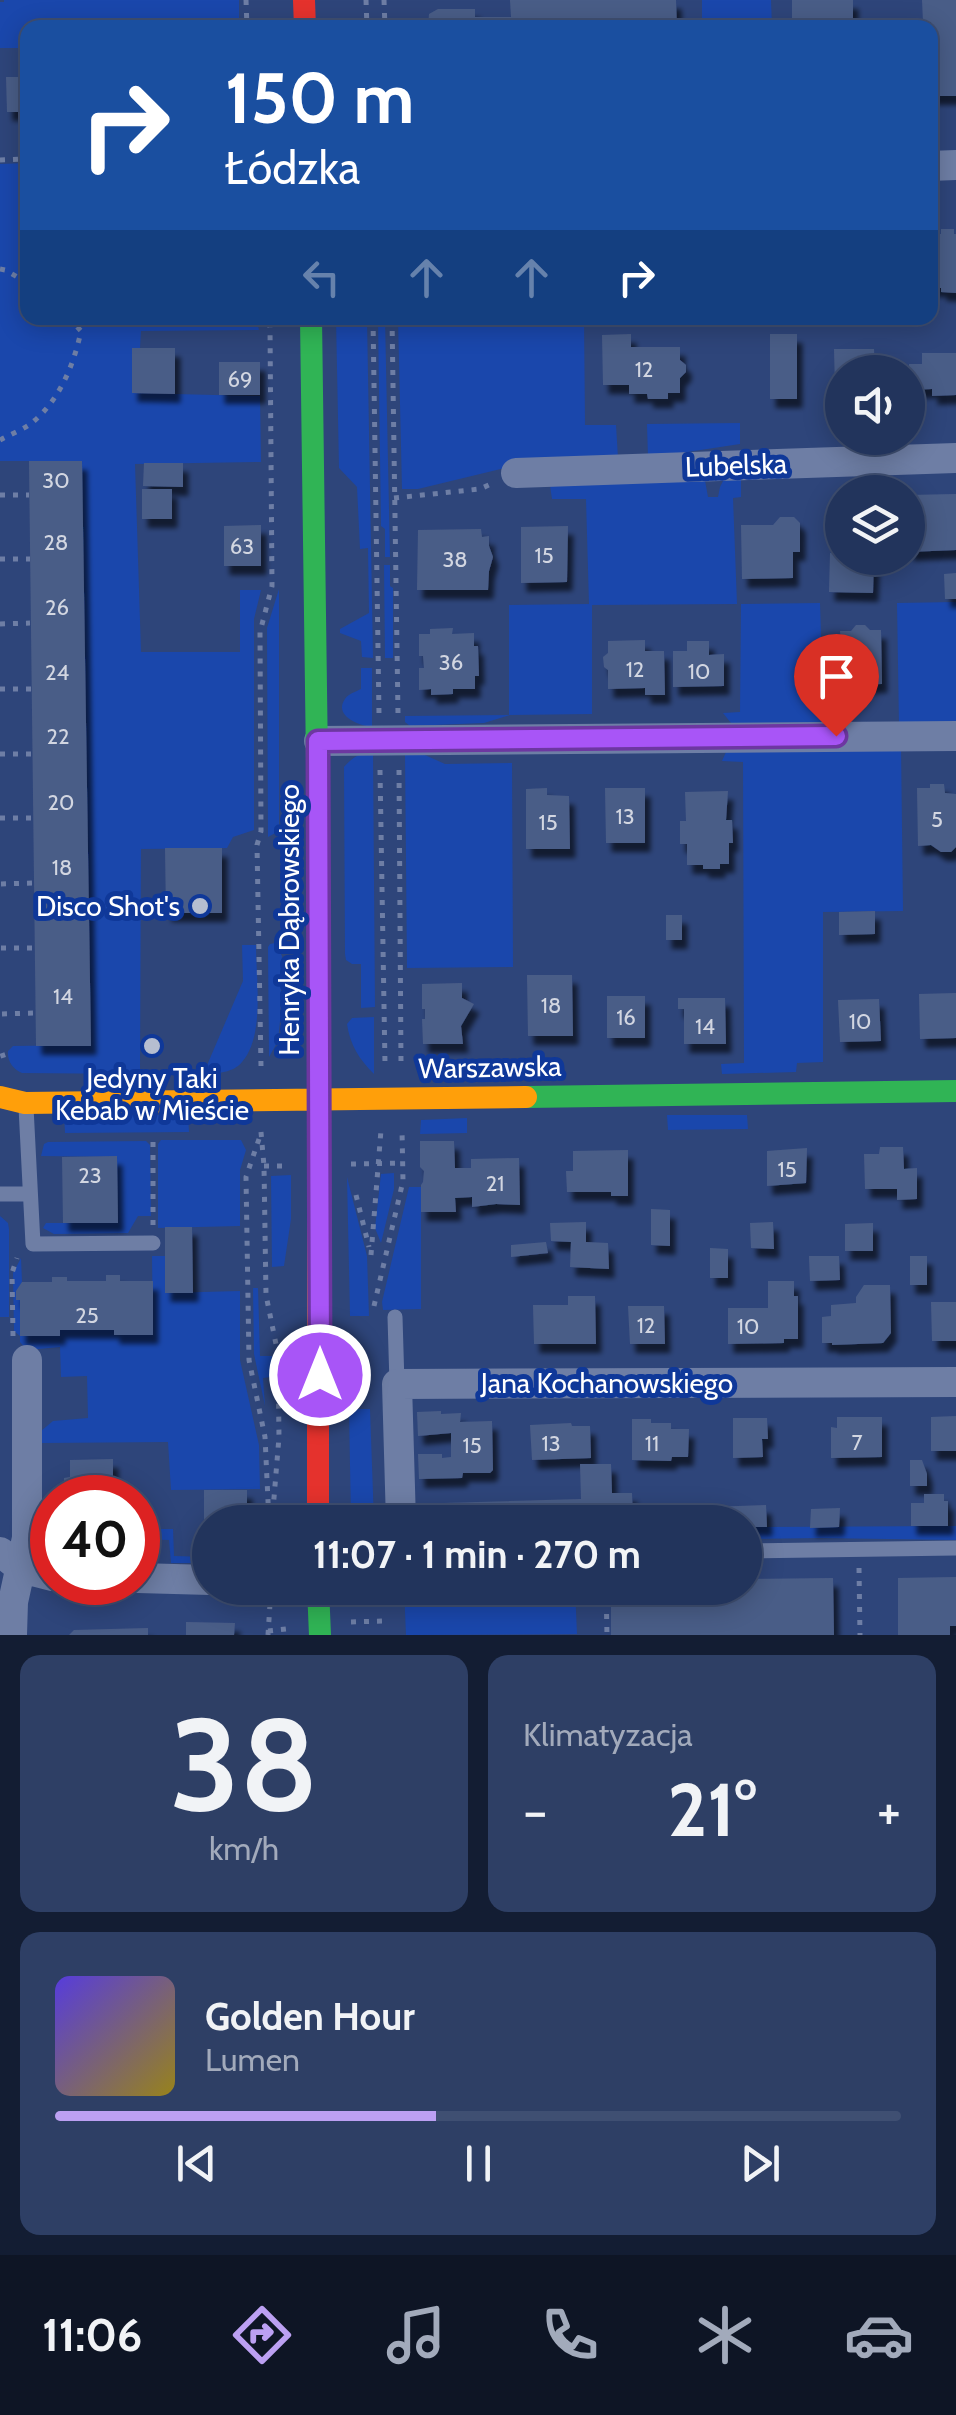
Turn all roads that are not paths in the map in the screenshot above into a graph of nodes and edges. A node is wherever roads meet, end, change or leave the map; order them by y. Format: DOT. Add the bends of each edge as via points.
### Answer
graph roads {
  1 [pos="311,325"];
  2 [pos="956,458"];
  3 [pos="516,472"];
  4 [pos="956,736"];
  5 [pos="318,741"];
  6 [pos="956,1091"];
  7 [pos="0,1096"];
  8 [pos="320,1100"];
  9 [pos="25,1103"];
  10 [pos="0,1194"];
  11 [pos="30,1194"];
  12 [pos="153,1243"];
  13 [pos="395,1317"];
  14 [pos="27,1360"];
  15 [pos="956,1382"];
  16 [pos="397,1384"];
  17 [pos="318,1505"];
  18 [pos="401,1505"];
  19 [pos="956,1548"];
  20 [pos="762,1551"];
  21 [pos="10,1560"];
  22 [pos="160,1579"];
  23 [pos="192,1580"];
  24 [pos="319,1605"];
  25 [pos="12,1635"];
  26 [pos="320,1635"];
  1 -- 5 [label="street, Henryka Dąbrowskiego"];
  2 -- 3 [label="street, Lubelska"];
  4 -- 5 [label="street"];
  5 -- 8 [label="street, Henryka Dąbrowskiego"];
  6 -- 8 [label="street, Warszawska"];
  7 -- 9 [label="street, Warszawska"];
  8 -- 9 [label="street, Warszawska"];
  8 -- 17 [label="street, Henryka Dąbrowskiego"];
  9 -- 11 [label="lane"];
  10 -- 11 [label="lane"];
  11 -- 12 [label="lane" via="33,1244"];
  13 -- 16 [label="lane"];
  14 -- 21 [label="street" via="27,1538"];
  15 -- 16 [label="street, Jana Kochanowskiego"];
  16 -- 18 [label="street"];
  19 -- 20 [label="lane"];
  21 -- 25 [label="street"];
  22 -- 23 [label="street"];
  24 -- 26 [label="street"];
}
